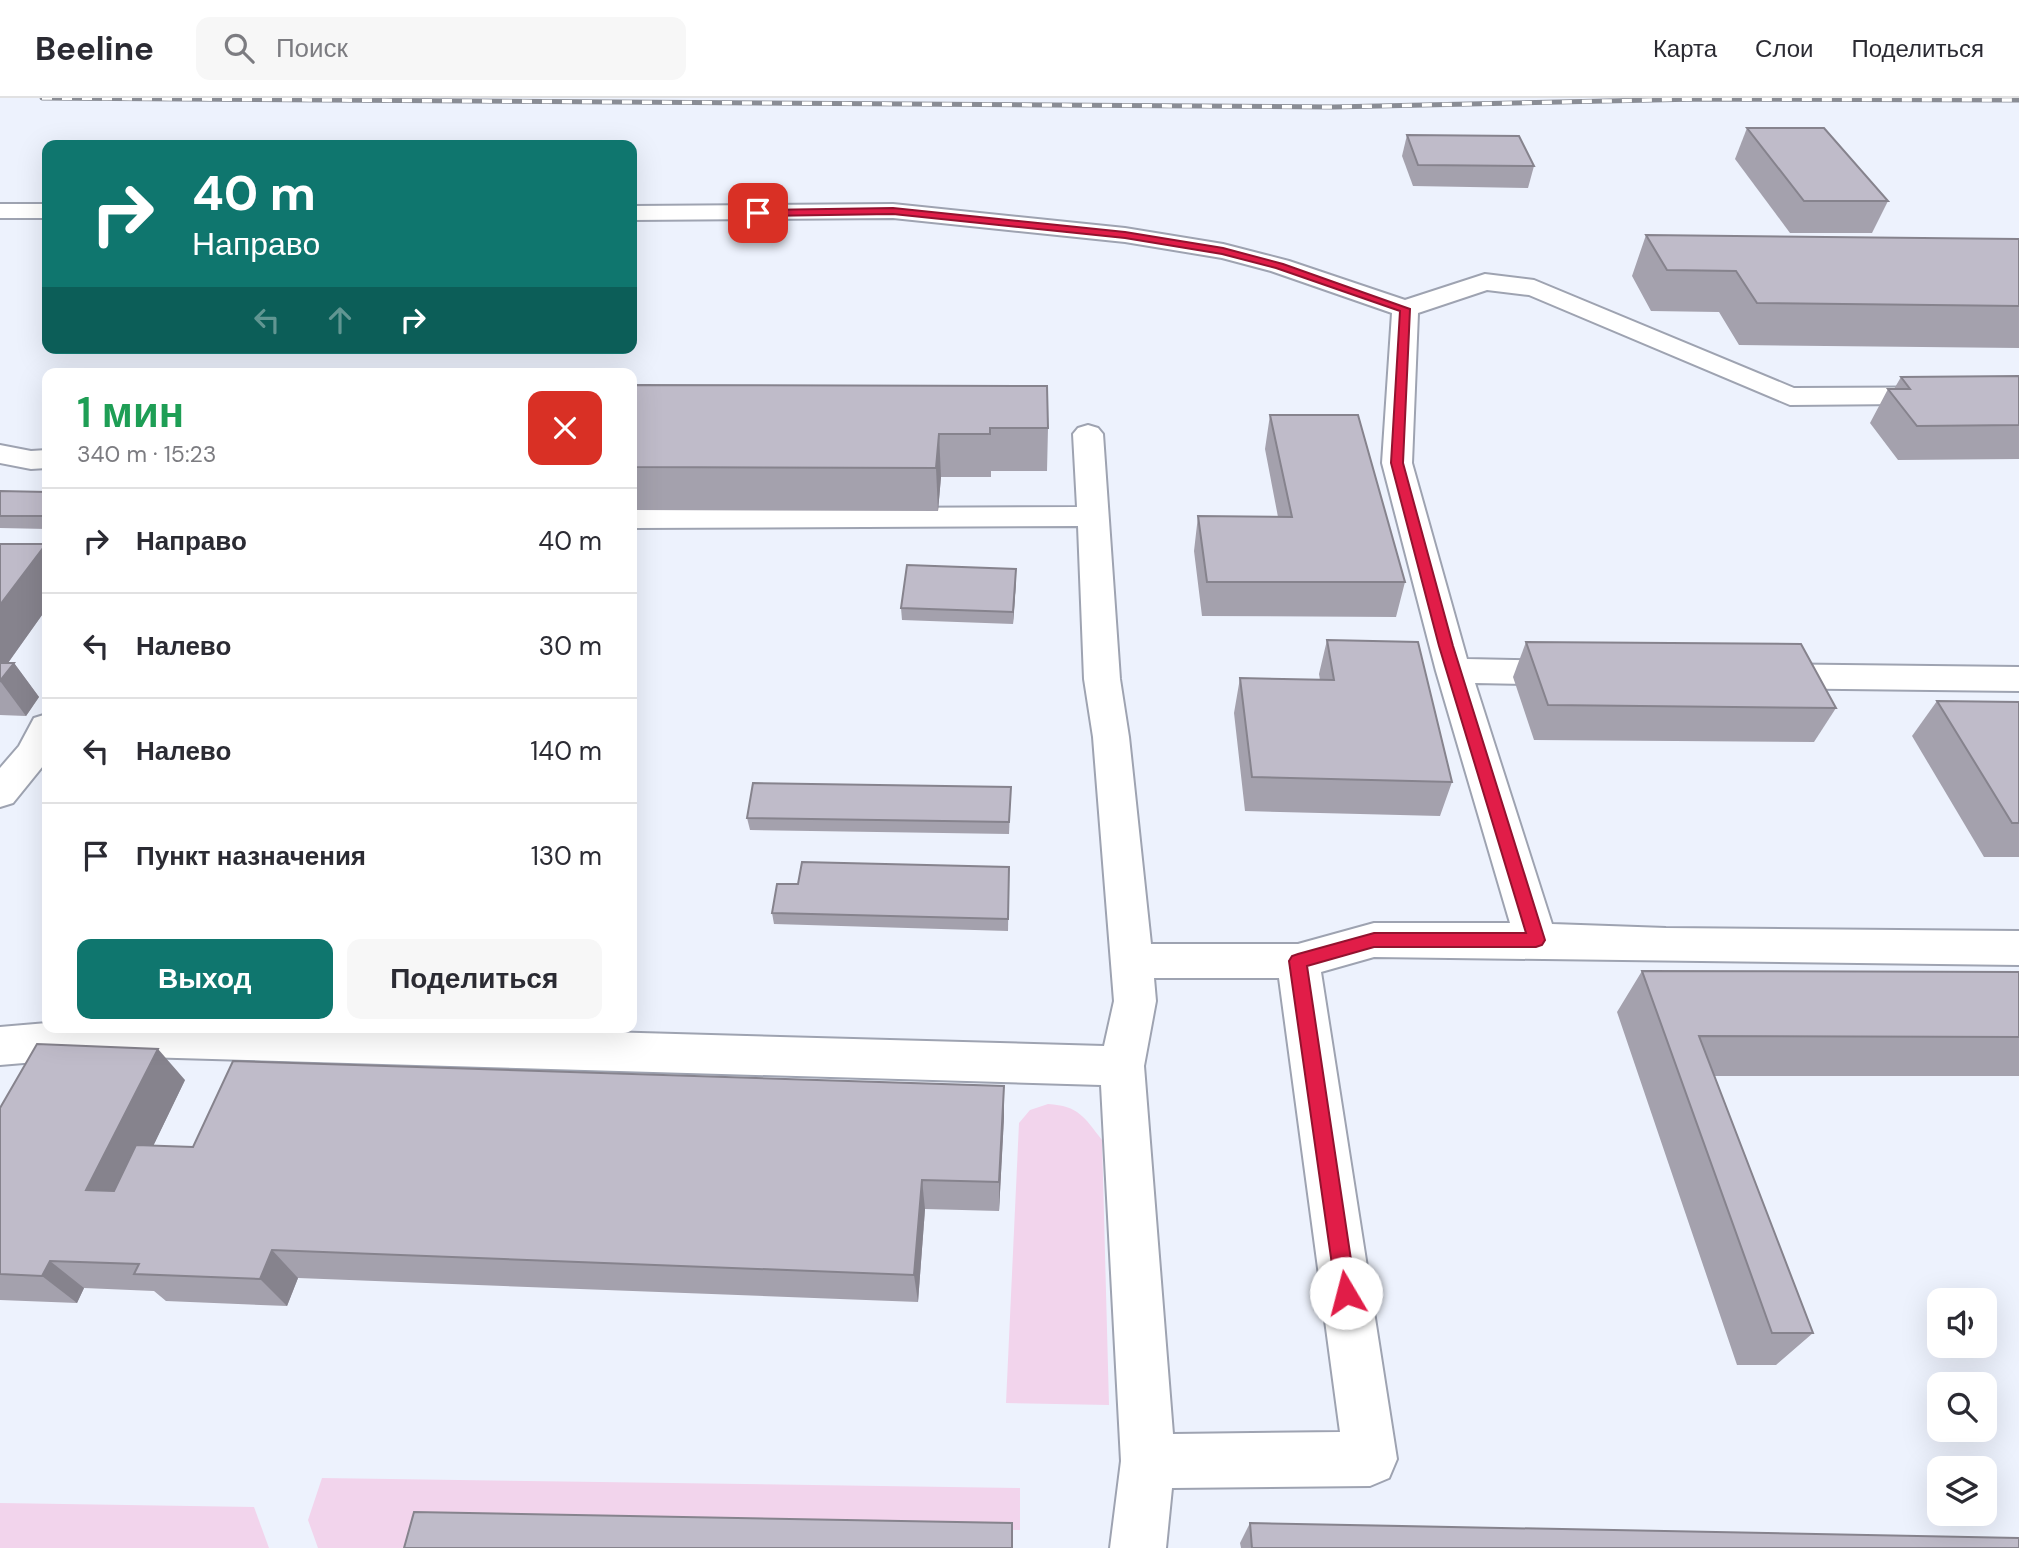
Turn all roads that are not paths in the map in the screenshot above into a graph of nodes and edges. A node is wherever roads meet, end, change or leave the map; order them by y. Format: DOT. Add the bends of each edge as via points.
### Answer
graph roads {
  1 [pos="0,211"];
  2 [pos="42,211"];
  3 [pos="637,213"];
  4 [pos="1405,309"];
  5 [pos="2019,395"];
  6 [pos="1088,434"];
  7 [pos="0,454"];
  8 [pos="39,459"];
  9 [pos="0,461"];
  10 [pos="1093,516"];
  11 [pos="637,519"];
  12 [pos="1454,671"];
  13 [pos="1605,673"];
  14 [pos="1729,675"];
  15 [pos="2019,679"];
  16 [pos="42,746"];
  17 [pos="0,793"];
  18 [pos="1536,940"];
  19 [pos="2019,948"];
  20 [pos="1131,961"];
  21 [pos="1298,961"];
  22 [pos="0,1046"];
  23 [pos="1122,1066"];
  24 [pos="1148,1461"];
  25 [pos="1138,1548"];
  1 -- 2 [label="lane"];
  3 -- 4 [label="lane" via="893,211 1125,235 1223,251 1280,266"];
  4 -- 5 [label="lane" via="1485,282 1509,283 1534,288 1790,397"];
  4 -- 12 [label="lane" via="1397,463"];
  6 -- 10 [label="lane"];
  7 -- 8 [label="lane"];
  8 -- 9 [label="lane"];
  10 -- 11 [label="lane"];
  10 -- 20 [label="lane" via="1102,679"];
  12 -- 13 [label="lane"];
  12 -- 18 [label="lane"];
  14 -- 15 [label="lane"];
  16 -- 17 [label="lane"];
  18 -- 19 [label="lane"];
  18 -- 21 [label="lane" via="1374,940"];
  20 -- 21 [label="lane"];
  20 -- 23 [label="lane" via="1135,1001"];
  21 -- 24 [label="lane" via="1370,1459"];
  22 -- 23 [label="lane" via="107,1037"];
  23 -- 24 [label="lane"];
  24 -- 25 [label="lane"];
}
